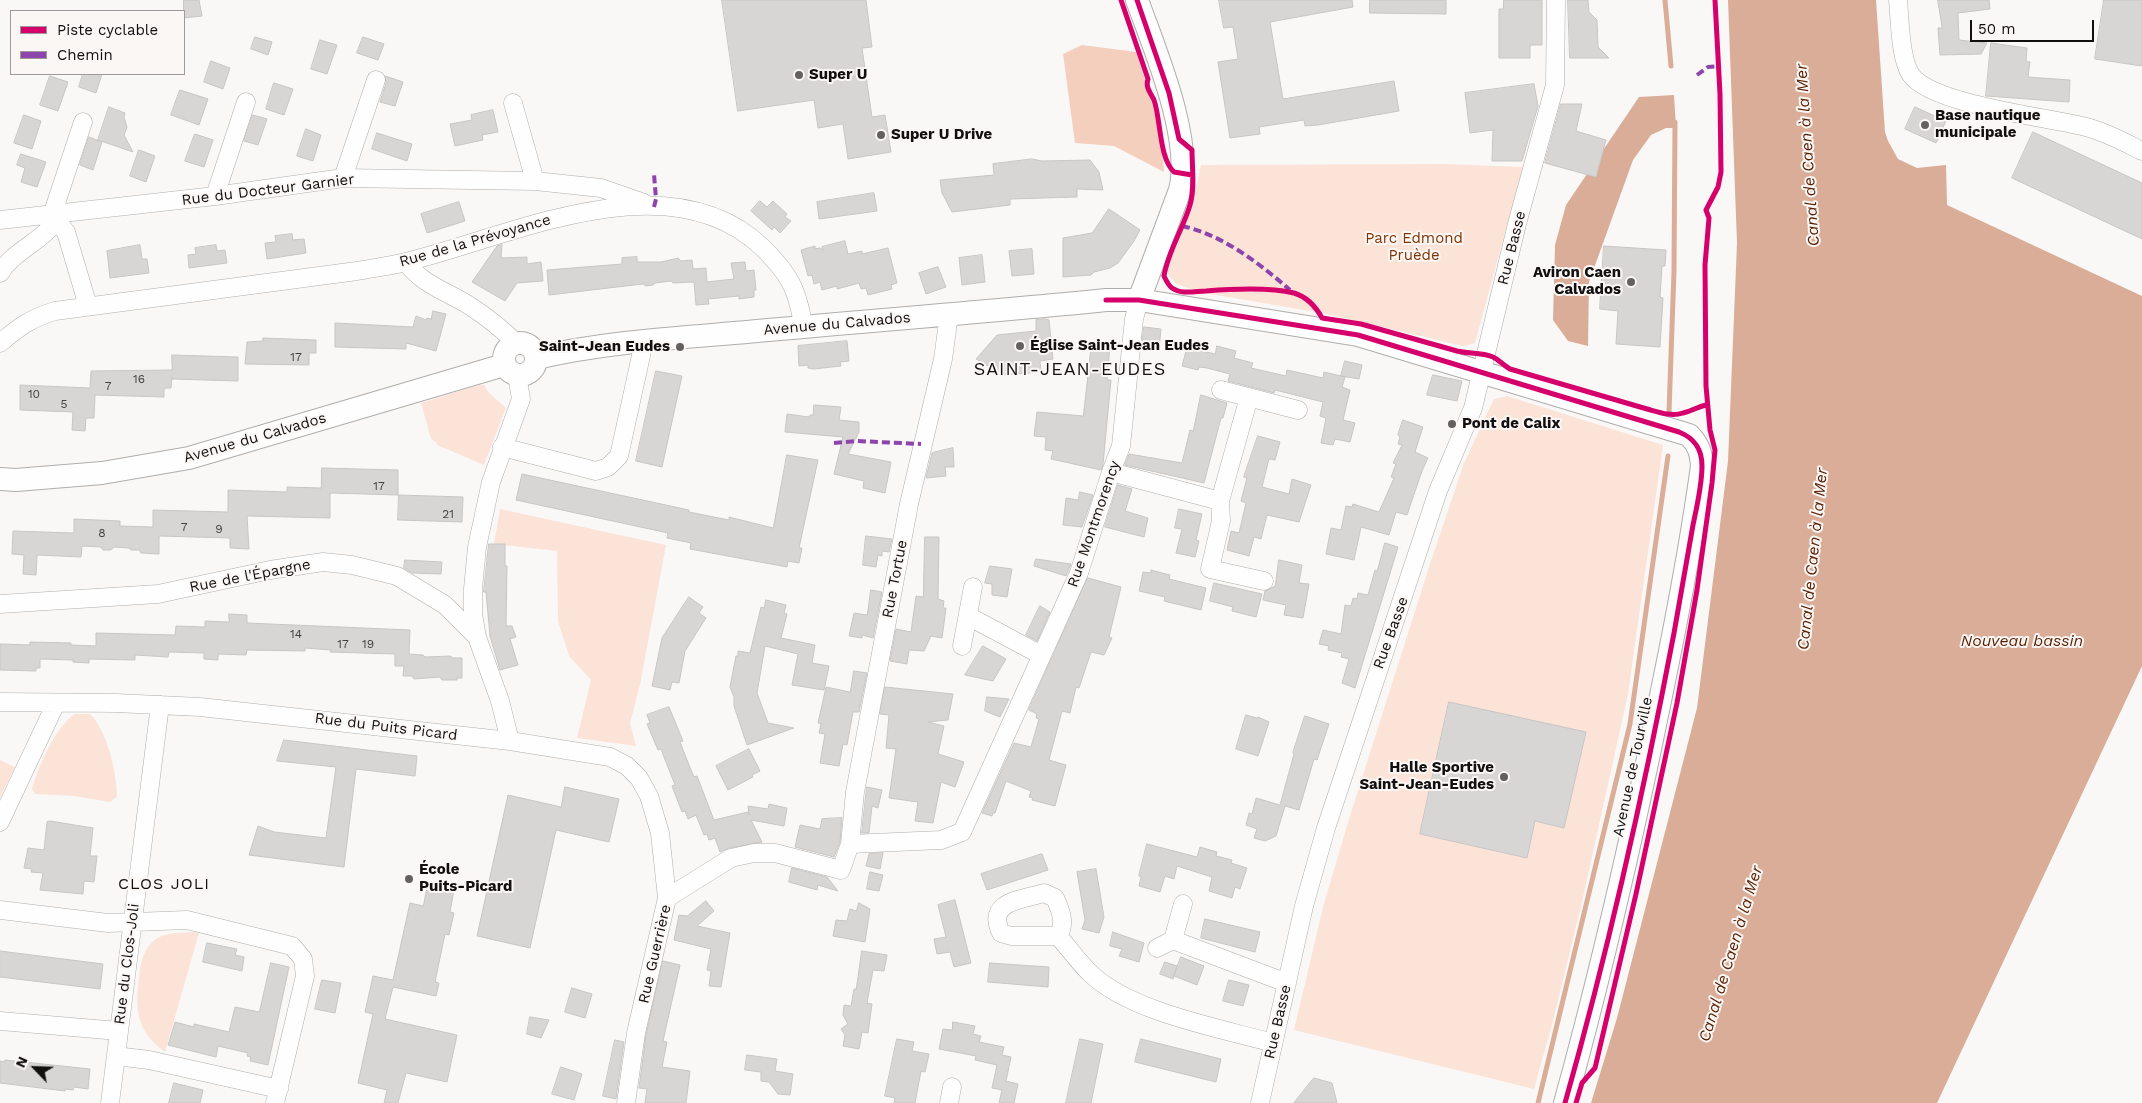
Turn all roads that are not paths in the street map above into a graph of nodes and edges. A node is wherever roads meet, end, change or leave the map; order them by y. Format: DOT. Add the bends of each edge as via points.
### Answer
graph roads {
  1 [pos="1137,0"];
  2 [pos="1556,0"];
  3 [pos="1898,0"];
  4 [pos="376,80"];
  5 [pos="246,102"];
  6 [pos="513,103"];
  7 [pos="82,122"];
  8 [pos="2142,151"];
  9 [pos="343,178"];
  10 [pos="535,181"];
  11 [pos="215,196"];
  12 [pos="654,207"];
  13 [pos="52,215"];
  14 [pos="0,220"];
  15 [pos="406,262"];
  16 [pos="0,273"];
  17 [pos="1139,300"];
  18 [pos="88,306"];
  19 [pos="949,315"];
  20 [pos="804,327"];
  21 [pos="516,342"];
  22 [pos="644,342"];
  23 [pos="0,343"];
  24 [pos="536,358"];
  25 [pos="511,370"];
  26 [pos="1482,372"];
  27 [pos="1221,390"];
  28 [pos="1249,397"];
  29 [pos="1298,410"];
  30 [pos="1688,436"];
  31 [pos="502,447"];
  32 [pos="1111,472"];
  33 [pos="0,479"];
  34 [pos="1220,502"];
  35 [pos="1264,581"];
  36 [pos="974,587"];
  37 [pos="0,604"];
  38 [pos="968,616"];
  39 [pos="478,637"];
  40 [pos="962,646"];
  41 [pos="1041,655"];
  42 [pos="0,702"];
  43 [pos="56,703"];
  44 [pos="160,705"];
  45 [pos="510,740"];
  46 [pos="0,822"];
  47 [pos="850,844"];
  48 [pos="667,898"];
  49 [pos="1183,904"];
  50 [pos="0,910"];
  51 [pos="132,923"];
  52 [pos="1058,936"];
  53 [pos="1287,983"];
  54 [pos="0,1021"];
  55 [pos="119,1031"];
  56 [pos="1272,1043"];
  57 [pos="116,1056"];
  58 [pos="277,1096"];
  59 [pos="110,1103"];
  60 [pos="626,1103"];
  61 [pos="1260,1103"];
  62 [pos="1565,1103"];
  1 -- 17 [label="street, Rue Montmorency" via="1169,93 1179,139 1182,179"];
  2 -- 26 [label="street, Rue Basse" via="1555,86"];
  3 -- 8 [label="street" via="1906,66 1912,76 1926,86 1983,106 2108,134"];
  4 -- 9 [label="street"];
  5 -- 11 [label="street"];
  6 -- 10 [label="street"];
  7 -- 13 [label="street"];
  9 -- 10 [label="street, Rue du Docteur Garnier"];
  9 -- 11 [label="street, Rue du Docteur Garnier"];
  10 -- 12 [label="street, Rue du Docteur Garnier" via="601,188"];
  11 -- 13 [label="street, Rue du Docteur Garnier"];
  12 -- 15 [label="street, Rue de la Prévoyance" via="594,210 546,220"];
  12 -- 20 [label="street, Rue de la Prévoyance" via="686,209 716,218 746,234 786,274 795,291"];
  13 -- 14 [label="street, Rue du Docteur Garnier"];
  13 -- 16 [label="street" via="51,227 44,235 27,246"];
  13 -- 18 [label="street" via="66,232"];
  15 -- 18 [label="street, Rue de la Prévoyance"];
  15 -- 21 [label="street" via="413,273 499,326"];
  17 -- 19 [label="street, Avenue du Calvados" via="1106,300"];
  17 -- 26 [label="street, Avenue du Calvados" via="1358,335"];
  17 -- 32 [label="street, Rue Montmorency" via="1134,319 1121,446"];
  18 -- 23 [label="street, Rue de la Prévoyance" via="40,316 25,323"];
  19 -- 20 [label="street, Avenue du Calvados"];
  19 -- 47 [label="street, Rue Tortue" via="943,359 908,504 855,792"];
  20 -- 22 [label="street, Avenue du Calvados"];
  21 -- 24 [label="street" via="530,346"];
  21 -- 25 [label="street" via="506,349 503,356"];
  22 -- 24 [label="street, Avenue du Calvados"];
  22 -- 31 [label="street" via="619,456 608,466 596,471"];
  24 -- 25 [label="street" via="530,372 523,375"];
  25 -- 31 [label="street, Rue de l'Épargne" via="521,399"];
  25 -- 33 [label="street, Avenue du Calvados" via="189,458 102,473"];
  26 -- 30 [label="street, Avenue du Calvados"];
  26 -- 53 [label="street, Rue Basse" via="1473,408 1438,491 1351,746 1306,897"];
  27 -- 28 [label="street"];
  28 -- 29 [label="street"];
  28 -- 34 [label="street"];
  30 -- 62 [label="street, Avenue de Tourville" via="1701,451 1702,466 1686,567 1660,705 1619,890"];
  31 -- 39 [label="street, Rue de l'Épargne" via="477,547 473,614"];
  32 -- 34 [label="street"];
  32 -- 41 [label="street, Rue Montmorency" via="1079,574"];
  34 -- 35 [label="street" via="1221,522 1210,569"];
  36 -- 38 [label="street"];
  37 -- 39 [label="street, Rue de l'Épargne" via="158,594 323,562 397,576 445,605"];
  38 -- 40 [label="street"];
  38 -- 41 [label="street"];
  39 -- 45 [label="street, Rue de l'Épargne"];
  41 -- 47 [label="street, Rue Montmorency" via="962,832 941,840"];
  42 -- 43 [label="street, Rue du Puits Picard"];
  43 -- 44 [label="street, Rue du Puits Picard"];
  43 -- 46 [label="street"];
  44 -- 45 [label="street, Rue du Puits Picard" via="277,714"];
  44 -- 51 [label="street, Rue du Clos-Joli"];
  45 -- 48 [label="street, Rue du Puits Picard" via="610,757 627,766 639,778 649,796 660,833"];
  47 -- 48 [label="street, Rue Guerrière" via="841,870 775,853 754,853 731,858"];
  48 -- 60 [label="street, Rue Guerrière" via="636,1033"];
  49 -- 53 [label="street" via="1165,944"];
  50 -- 51 [label="street"];
  51 -- 55 [label="street, Rue du Clos-Joli"];
  51 -- 58 [label="street" via="188,920 292,946 302,959 305,976"];
  52 -- 56 [label="street" via="1091,975 1126,997 1149,1008"];
  53 -- 56 [label="street, Rue Basse"];
  54 -- 55 [label="street"];
  55 -- 57 [label="street, Rue du Clos-Joli"];
  56 -- 61 [label="street, Rue Basse"];
  57 -- 58 [label="street" via="149,1060"];
  57 -- 59 [label="street, Rue du Clos-Joli"];
}
